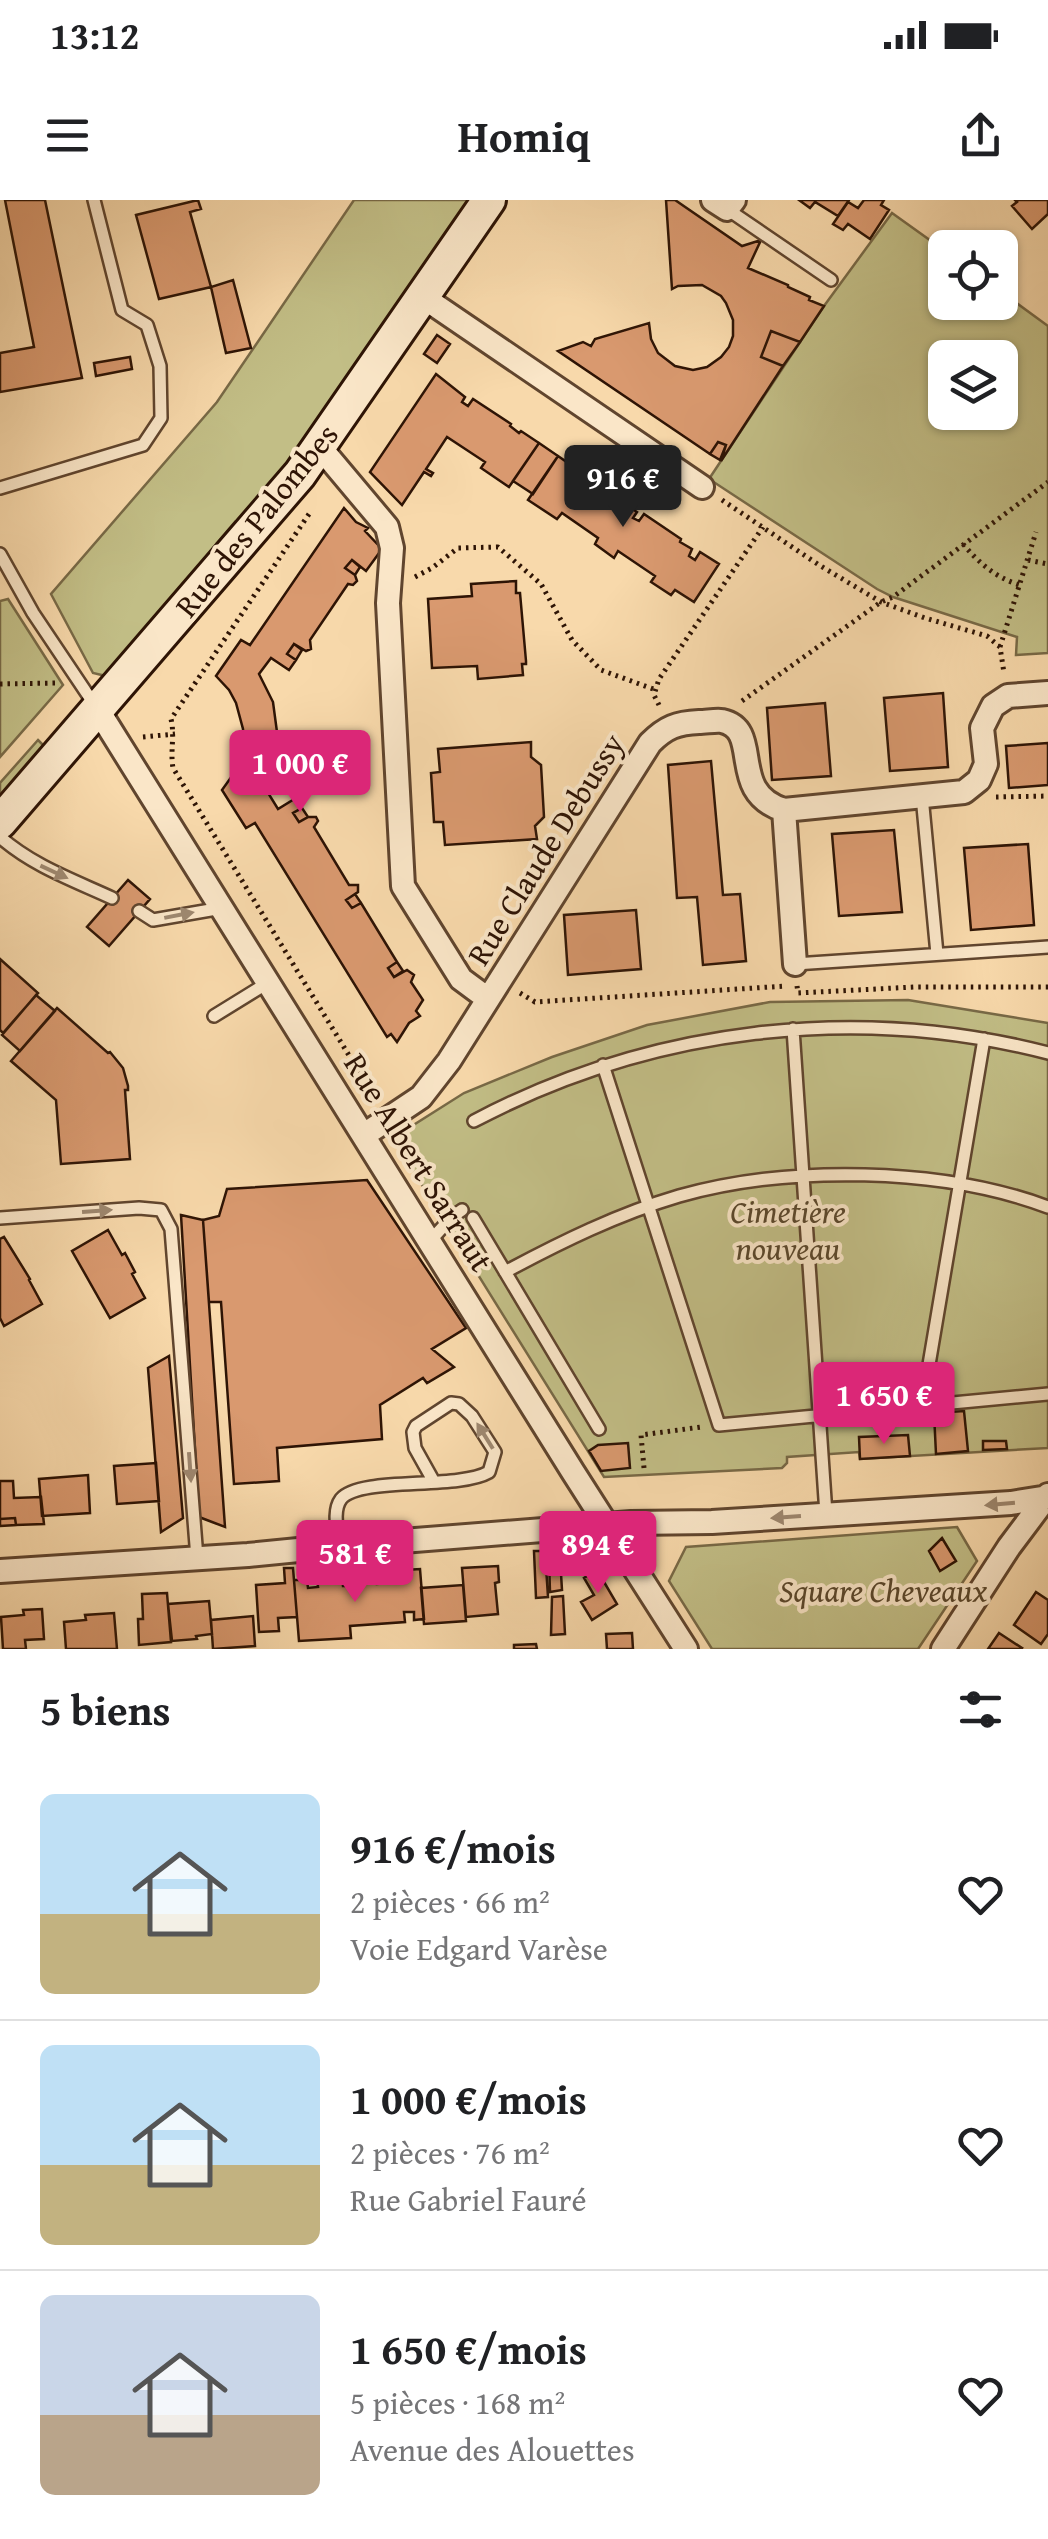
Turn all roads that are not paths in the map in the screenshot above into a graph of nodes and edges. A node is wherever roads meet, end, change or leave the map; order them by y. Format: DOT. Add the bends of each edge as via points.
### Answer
graph roads {
  1 [pos="94,200"];
  2 [pos="488,200"];
  3 [pos="725,203"];
  4 [pos="831,280"];
  5 [pos="423,297"];
  6 [pos="320,446"];
  7 [pos="702,486"];
  8 [pos="0,488"];
  9 [pos="0,554"];
  10 [pos="1048,693"];
  11 [pos="90,697"];
  12 [pos="922,796"];
  13 [pos="784,810"];
  14 [pos="0,822"];
  15 [pos="0,838"];
  16 [pos="112,898"];
  17 [pos="222,908"];
  18 [pos="139,911"];
  19 [pos="1048,947"];
  20 [pos="937,954"];
  21 [pos="796,975"];
  22 [pos="268,982"];
  23 [pos="494,990"];
  24 [pos="214,1016"];
  25 [pos="793,1029"];
  26 [pos="984,1040"];
  27 [pos="1048,1053"];
  28 [pos="603,1065"];
  29 [pos="474,1121"];
  30 [pos="373,1129"];
  31 [pos="803,1176"];
  32 [pos="959,1184"];
  33 [pos="647,1206"];
  34 [pos="1048,1207"];
  35 [pos="0,1218"];
  36 [pos="430,1240"];
  37 [pos="505,1272"];
  38 [pos="1048,1394"];
  39 [pos="922,1406"];
  40 [pos="820,1416"];
  41 [pos="599,1429"];
  42 [pos="434,1482"];
  43 [pos="1048,1496"];
  44 [pos="826,1514"];
  45 [pos="608,1525"];
  46 [pos="338,1546"];
  47 [pos="197,1558"];
  48 [pos="0,1572"];
  49 [pos="686,1649"];
  50 [pos="943,1649"];
  1 -- 8 [label="lane" via="122,310 147,325 160,366 161,418 143,445"];
  2 -- 5 [label="street, Rue des Palombes"];
  3 -- 4 [label="lane"];
  5 -- 6 [label="street, Rue des Palombes"];
  5 -- 7 [label="street"];
  6 -- 11 [label="street, Rue des Palombes" via="256,527"];
  6 -- 23 [label="street" via="387,527 392,548 388,603 403,886 462,978"];
  9 -- 11 [label="lane"];
  10 -- 12 [label="street" via="1008,696 992,706 982,728 986,764 978,780 964,792"];
  11 -- 14 [label="street, Rue des Palombes"];
  11 -- 17 [label="street, Rue Albert Sarraut"];
  12 -- 13 [label="street"];
  12 -- 20 [label="lane"];
  13 -- 21 [label="street"];
  13 -- 23 [label="street, Rue Claude Debussy" via="760,798 738,729 722,721 663,730"];
  15 -- 16 [label="lane, one-way" via="47,870"];
  18 -- 17 [label="lane, one-way" via="153,920"];
  17 -- 22 [label="street, Rue Albert Sarraut"];
  19 -- 20 [label="lane"];
  20 -- 21 [label="lane"];
  22 -- 24 [label="lane"];
  22 -- 30 [label="street, Rue Albert Sarraut"];
  23 -- 30 [label="street, Rue Claude Debussy" via="420,1097"];
  25 -- 26 [label="lane" via="902,1030"];
  25 -- 28 [label="lane" via="732,1035"];
  25 -- 31 [label="lane"];
  26 -- 27 [label="lane"];
  26 -- 32 [label="lane"];
  28 -- 29 [label="lane"];
  28 -- 33 [label="lane"];
  30 -- 36 [label="street, Rue Albert Sarraut"];
  31 -- 32 [label="lane"];
  31 -- 33 [label="lane"];
  31 -- 40 [label="lane"];
  32 -- 34 [label="lane"];
  32 -- 39 [label="lane"];
  33 -- 37 [label="lane"];
  33 -- 40 [label="lane" via="719,1425"];
  35 -- 47 [label="lane, one-way" via="139,1208 161,1210 167,1218"];
  36 -- 37 [label="lane" via="452,1217 468,1214"];
  36 -- 45 [label="street, Rue Albert Sarraut"];
  37 -- 41 [label="lane"];
  38 -- 39 [label="lane"];
  39 -- 40 [label="lane"];
  40 -- 44 [label="lane"];
  42 -- 42 [label="lane, one-way" via="479,1478 489,1472 496,1452 459,1404 413,1432"];
  42 -- 46 [label="lane" via="342,1497"];
  43 -- 44 [label="street, one-way" via="1012,1504"];
  43 -- 50 [label="street"];
  44 -- 45 [label="street, one-way"];
  45 -- 46 [label="street"];
  45 -- 49 [label="street, Rue Albert Sarraut"];
  46 -- 47 [label="street"];
  47 -- 48 [label="street"];
}
